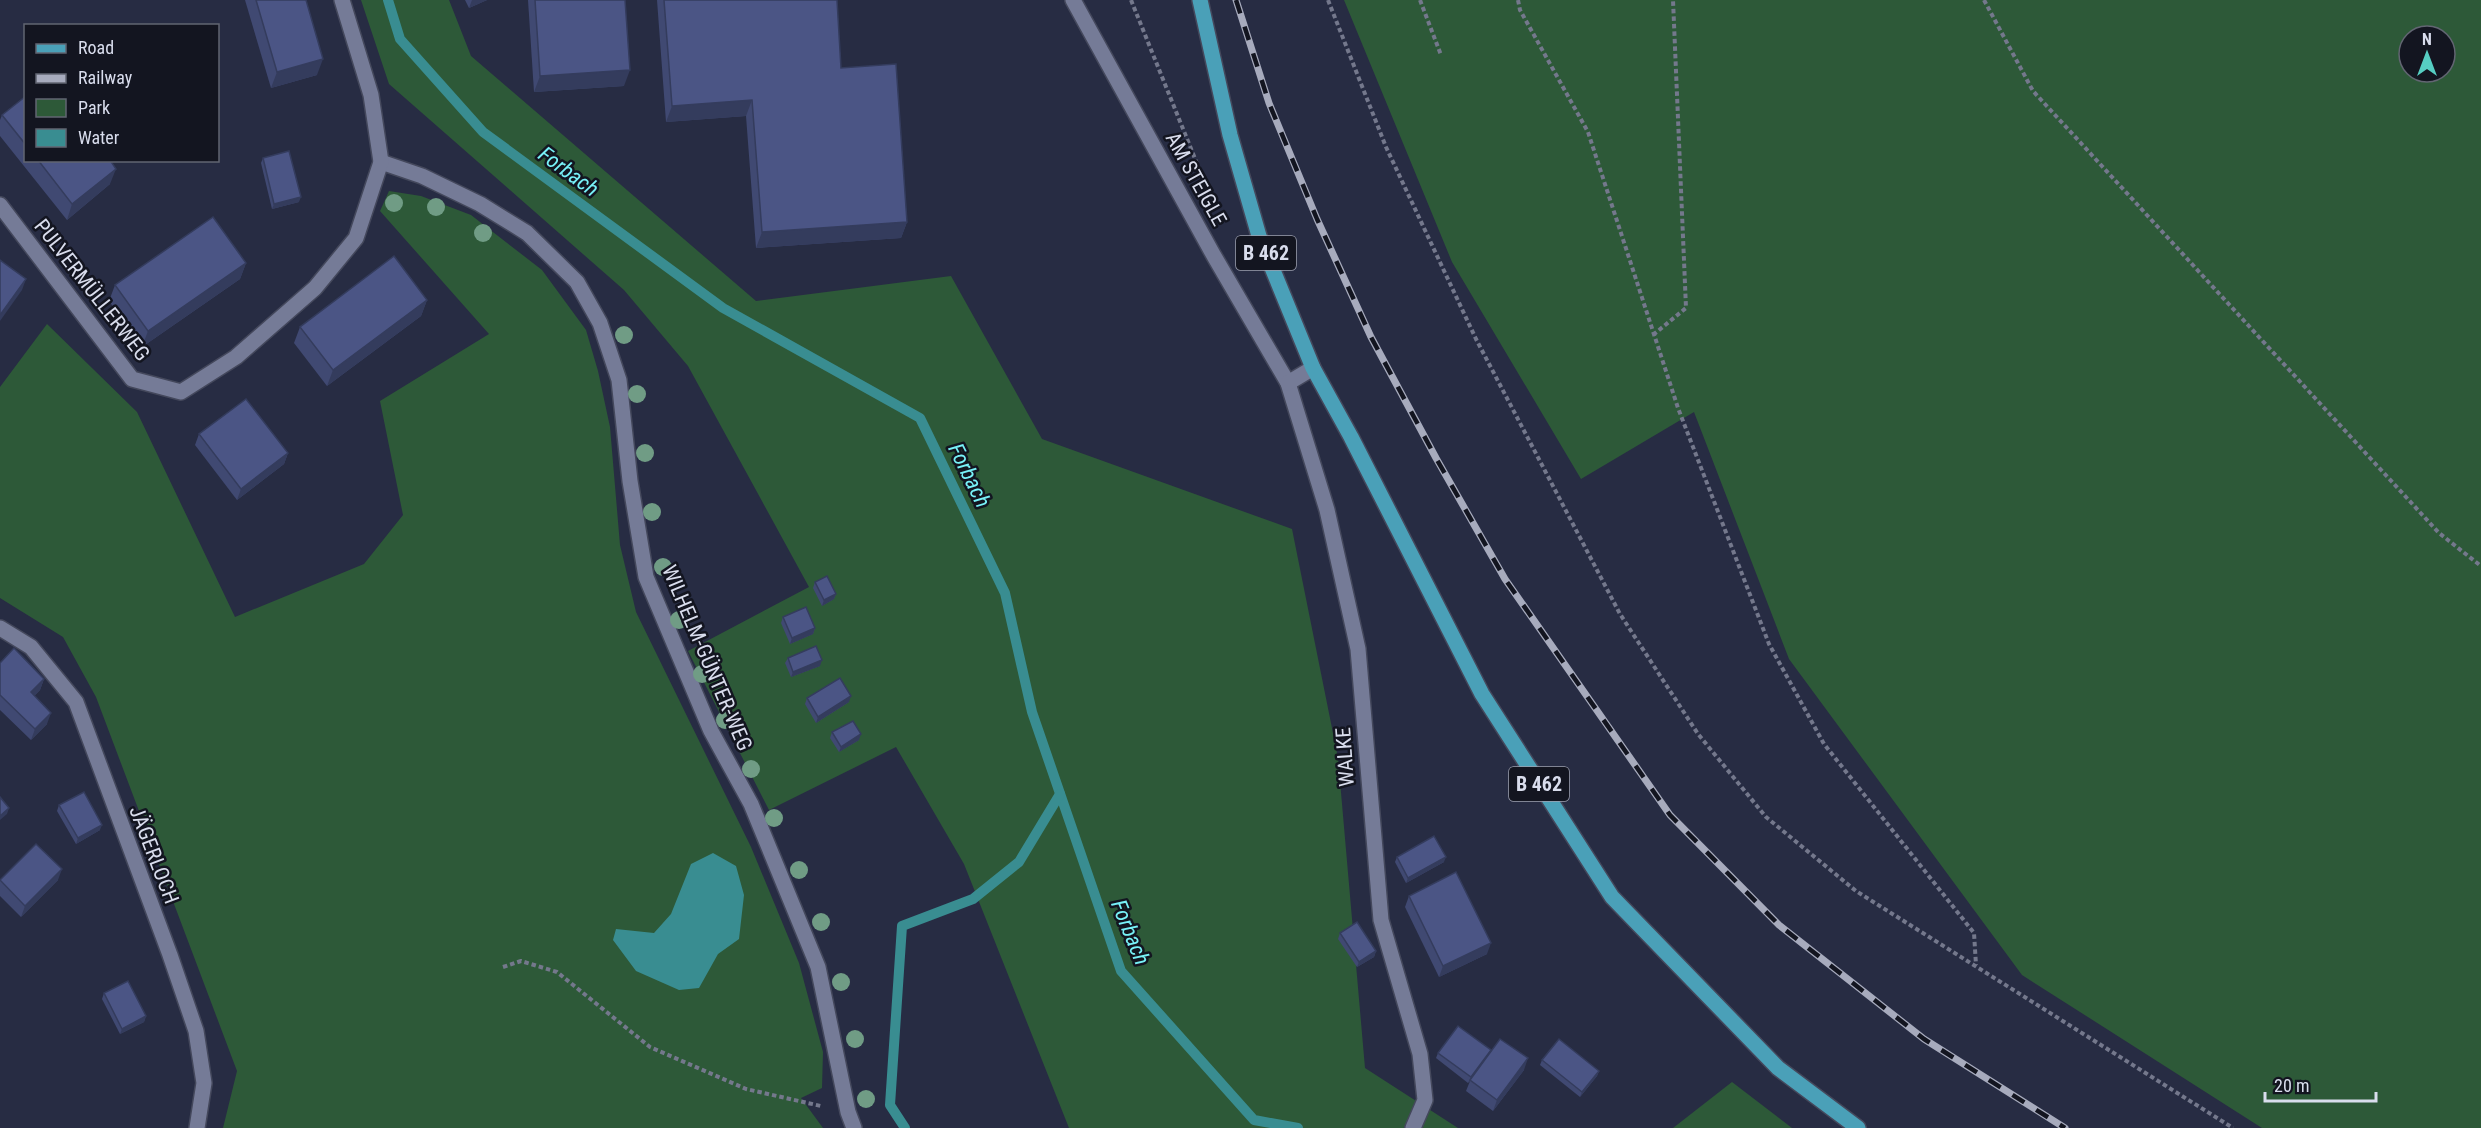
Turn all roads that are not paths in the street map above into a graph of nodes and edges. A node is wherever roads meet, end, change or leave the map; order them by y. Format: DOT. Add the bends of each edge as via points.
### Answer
graph roads {
  1 [pos="342,0"];
  2 [pos="1073,0"];
  3 [pos="1200,0"];
  4 [pos="381,162"];
  5 [pos="0,205"];
  6 [pos="1313,368"];
  7 [pos="1288,383"];
  8 [pos="0,628"];
  9 [pos="197,1128"];
  10 [pos="854,1128"];
  11 [pos="1413,1128"];
  12 [pos="1858,1128"];
  1 -- 4 [label="street, PULVERMÜLLERWEG" via="370,95"];
  2 -- 7 [label="street, AM STEIGLE"];
  3 -- 6 [label="main road, B 462" via="1230,135 1259,236"];
  4 -- 5 [label="street, PULVERMÜLLERWEG" via="356,238 315,288 236,357 181,392 132,379"];
  4 -- 10 [label="street, WILHELM-GÜNTER-WEG" via="422,176 480,204 527,233 577,282 600,323 619,380 646,577 711,731 751,804 818,968"];
  6 -- 7 [label="street"];
  6 -- 12 [label="main road, B 462" via="1482,694 1612,897 1778,1068"];
  7 -- 11 [label="street, WALKE" via="1328,510 1358,649 1381,920 1420,1054 1425,1100"];
  8 -- 9 [label="street, JÄGERLOCH" via="31,647 76,702 196,1031 204,1083"];
}
